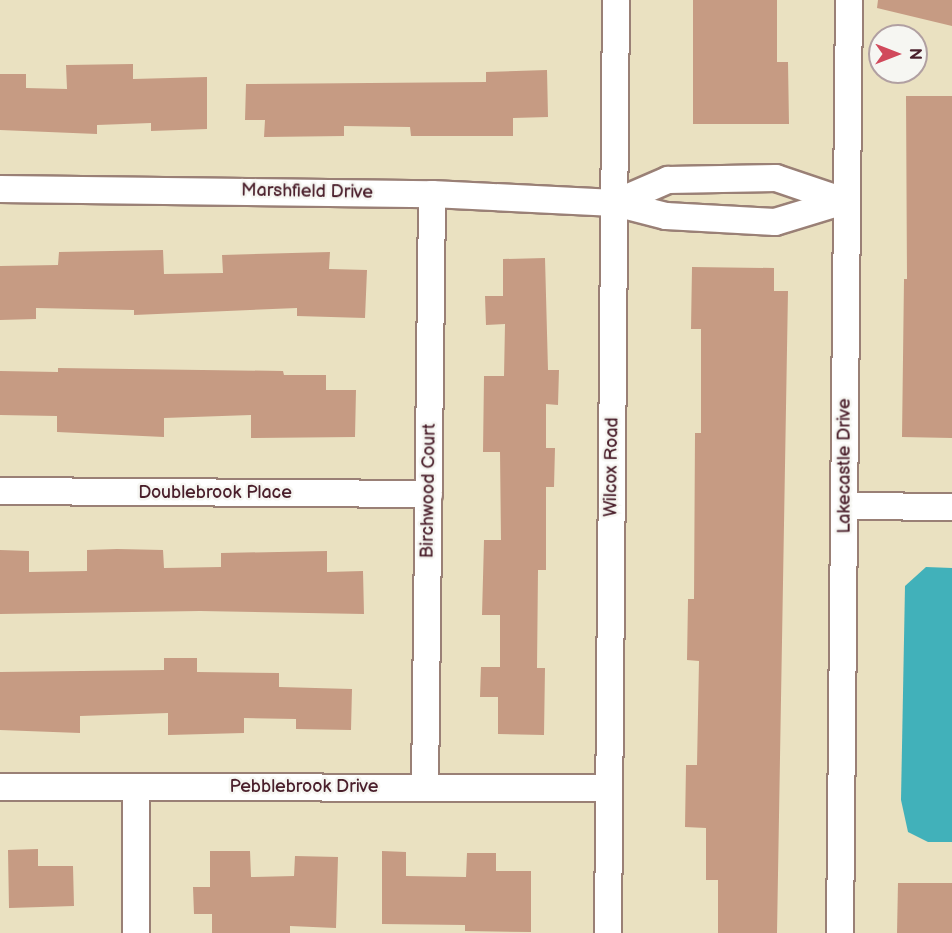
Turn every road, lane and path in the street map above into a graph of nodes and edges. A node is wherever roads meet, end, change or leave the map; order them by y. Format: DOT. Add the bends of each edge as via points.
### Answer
graph roads {
  1 [pos="616,0"];
  2 [pos="849,0"];
  3 [pos="0,189"];
  4 [pos="432,194"];
  5 [pos="844,201"];
  6 [pos="615,203"];
  7 [pos="0,492"];
  8 [pos="429,494"];
  9 [pos="845,506"];
  10 [pos="952,507"];
  11 [pos="0,787"];
  12 [pos="136,787"];
  13 [pos="425,788"];
  14 [pos="609,788"];
  15 [pos="136,933"];
  16 [pos="608,933"];
  17 [pos="840,933"];
  1 -- 6 [label="street, Wilcox Road"];
  2 -- 5 [label="street, Lakecastle Drive"];
  3 -- 4 [label="street, Marshfield Drive"];
  4 -- 6 [label="street, Marshfield Drive"];
  4 -- 8 [label="street, Birchwood Court"];
  5 -- 6 [label="street, Marshfield Drive" via="775,222 666,216"];
  5 -- 6 [label="street, Marshfield Drive" via="776,178 668,180"];
  5 -- 9 [label="street, Lakecastle Drive"];
  6 -- 14 [label="street, Wilcox Road"];
  7 -- 8 [label="street, Doublebrook Place"];
  8 -- 13 [label="street, Birchwood Court"];
  9 -- 10 [label="street"];
  9 -- 17 [label="street, Lakecastle Drive"];
  11 -- 12 [label="street, Pebblebrook Drive"];
  12 -- 13 [label="street, Pebblebrook Drive"];
  12 -- 15 [label="street"];
  13 -- 14 [label="street, Pebblebrook Drive"];
  14 -- 16 [label="street, Wilcox Road"];
}
